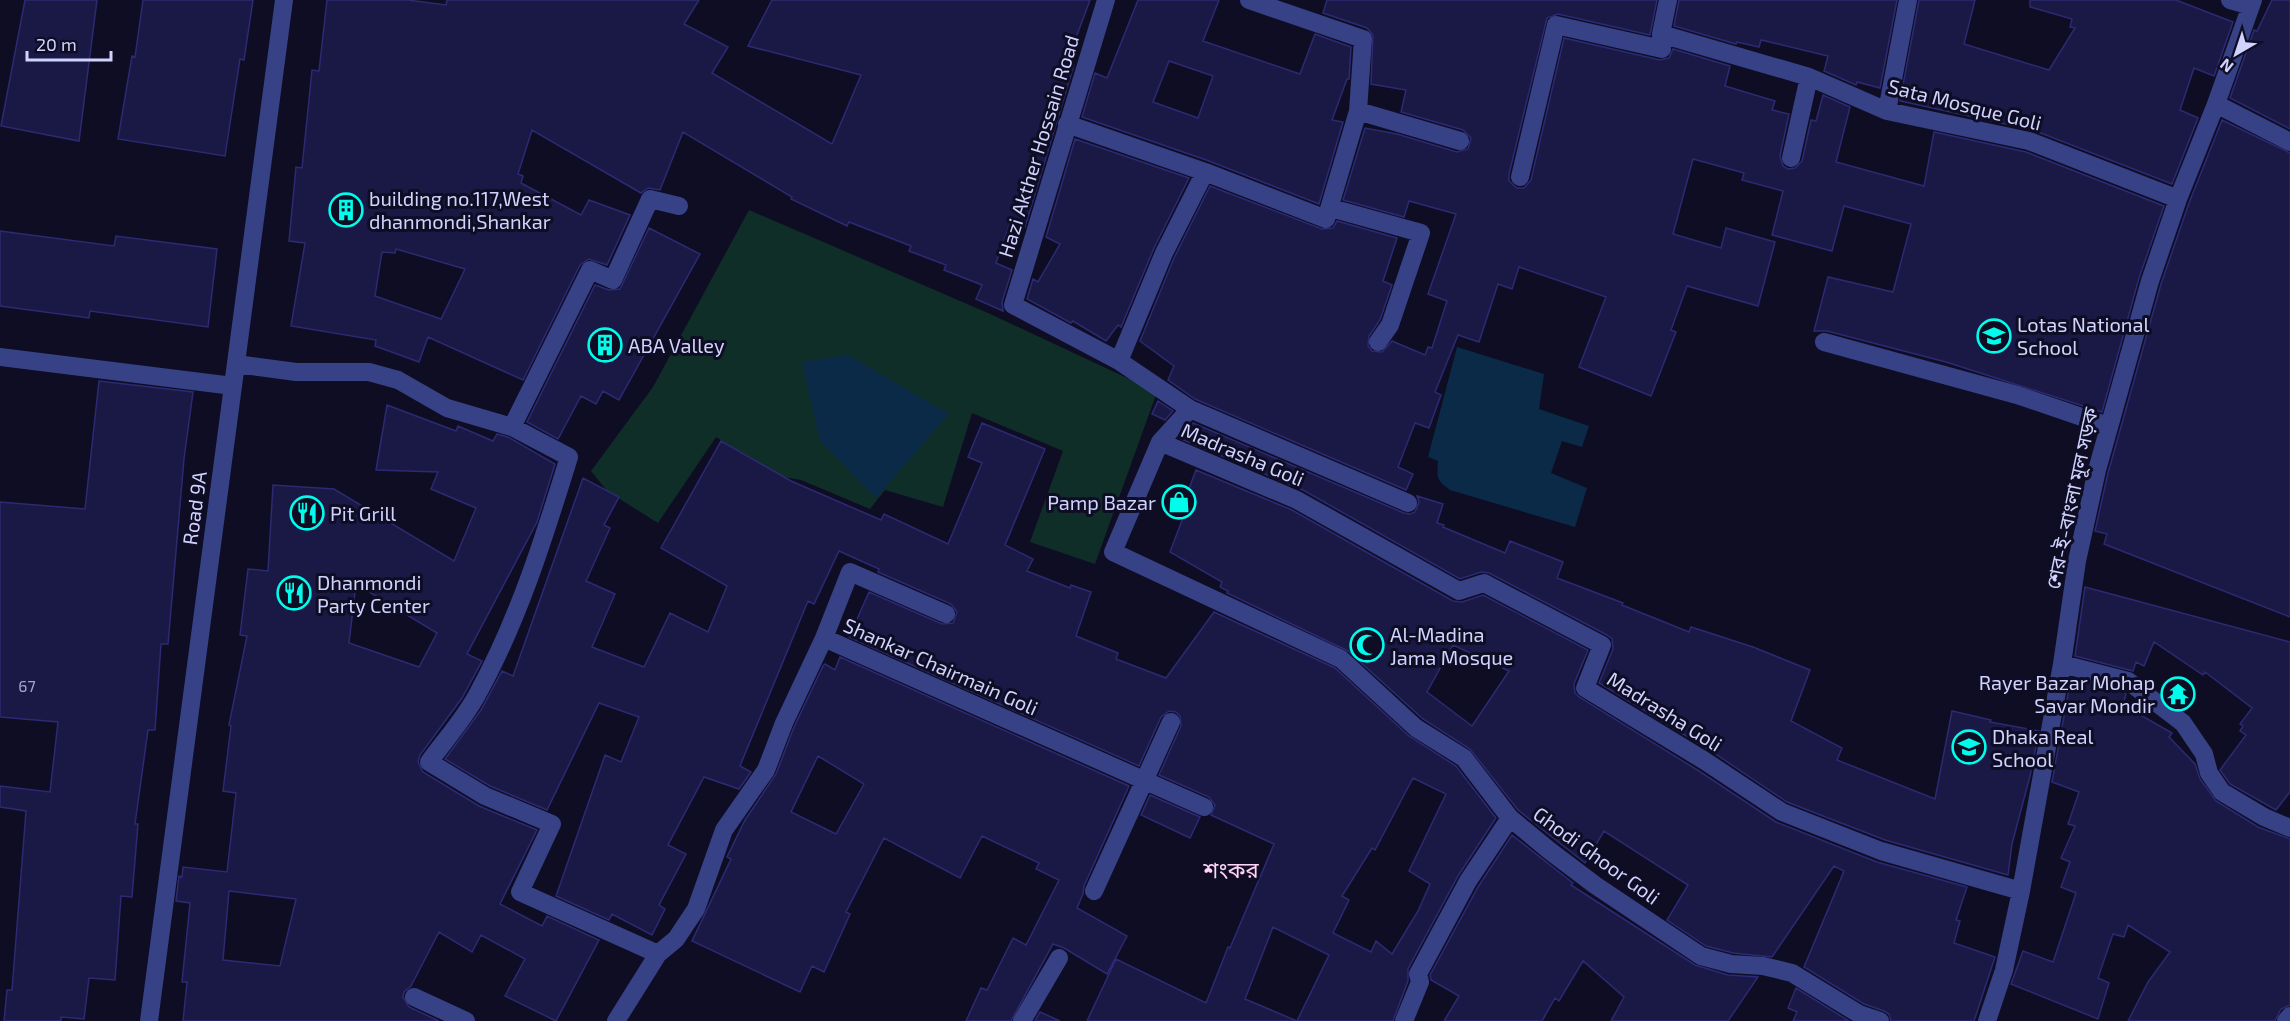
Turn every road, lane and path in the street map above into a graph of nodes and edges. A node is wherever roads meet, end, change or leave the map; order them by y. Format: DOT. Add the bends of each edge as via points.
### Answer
graph roads {
  1 [pos="284,0"];
  2 [pos="1106,0"];
  3 [pos="1249,0"];
  4 [pos="1668,0"];
  5 [pos="1908,0"];
  6 [pos="2230,0"];
  7 [pos="2252,3"];
  8 [pos="1661,34"];
  9 [pos="1809,77"];
  10 [pos="2217,104"];
  11 [pos="1358,111"];
  12 [pos="1887,111"];
  13 [pos="1067,124"];
  14 [pos="1460,141"];
  15 [pos="2290,142"];
  16 [pos="1791,158"];
  17 [pos="1205,171"];
  18 [pos="1520,177"];
  19 [pos="2178,199"];
  20 [pos="679,206"];
  21 [pos="1331,208"];
  22 [pos="1013,305"];
  23 [pos="1378,342"];
  24 [pos="1824,342"];
  25 [pos="0,357"];
  26 [pos="1119,361"];
  27 [pos="236,364"];
  28 [pos="233,386"];
  29 [pos="1190,409"];
  30 [pos="512,426"];
  31 [pos="2108,426"];
  32 [pos="1160,442"];
  33 [pos="1408,503"];
  34 [pos="946,614"];
  35 [pos="824,638"];
  36 [pos="2062,664"];
  37 [pos="1171,722"];
  38 [pos="1146,781"];
  39 [pos="1204,807"];
  40 [pos="1510,818"];
  41 [pos="2290,828"];
  42 [pos="1094,891"];
  43 [pos="2021,891"];
  44 [pos="658,954"];
  45 [pos="1059,958"];
  46 [pos="414,997"];
  47 [pos="2290,1016"];
  48 [pos="149,1021"];
  49 [pos="466,1021"];
  50 [pos="616,1021"];
  51 [pos="1022,1021"];
  52 [pos="1404,1021"];
  53 [pos="1880,1021"];
  54 [pos="1987,1021"];
  55 [pos="2286,1021"];
  1 -- 27 [label="street, Road 9A"];
  2 -- 13 [label="street, Hazi Akther Hossain Road"];
  3 -- 11 [label="street" via="1363,39"];
  4 -- 8 [label="street"];
  5 -- 12 [label="street"];
  6 -- 7 [label="street"];
  7 -- 10 [label="street, শের-ই-বাংলা মূল সড়ক"];
  8 -- 9 [label="street, Sata Mosque Goli"];
  8 -- 18 [label="street" via="1662,49 1556,25"];
  9 -- 12 [label="street, Sata Mosque Goli"];
  9 -- 16 [label="street"];
  10 -- 15 [label="street"];
  10 -- 19 [label="street, শের-ই-বাংলা মূল সড়ক"];
  11 -- 14 [label="street"];
  11 -- 21 [label="street"];
  12 -- 19 [label="street, Sata Mosque Goli" via="2029,141"];
  13 -- 17 [label="street"];
  13 -- 22 [label="street, Hazi Akther Hossain Road"];
  17 -- 21 [label="street" via="1326,219"];
  17 -- 26 [label="street" via="1164,253"];
  19 -- 31 [label="street, শের-ই-বাংলা মূল সড়ক"];
  20 -- 30 [label="street" via="650,199 613,280 590,270"];
  21 -- 23 [label="street" via="1421,233 1390,326"];
  22 -- 26 [label="street, Madrasha Goli"];
  24 -- 31 [label="street" via="2017,395"];
  25 -- 28 [label="street"];
  26 -- 29 [label="street, Madrasha Goli"];
  27 -- 28 [label="street, Road 9A"];
  27 -- 30 [label="street" via="296,372 369,372 398,380 447,408"];
  28 -- 48 [label="street, Road 9A"];
  29 -- 32 [label="street"];
  29 -- 33 [label="street, Madrasha Goli"];
  30 -- 44 [label="street" via="569,457 512,622 477,697 429,762 484,796 552,824 520,892"];
  31 -- 36 [label="street, শের-ই-বাংলা মূল সড়ক" via="2078,561"];
  32 -- 40 [label="street, Ghodi Ghoor Goli" via="1113,552 1341,659 1416,728 1464,758"];
  32 -- 43 [label="street, Madrasha Goli" via="1297,500 1458,591 1484,583 1602,645 1585,688 1782,812 1881,851"];
  34 -- 35 [label="street" via="850,573"];
  35 -- 38 [label="street, Shankar Chairmain Goli"];
  35 -- 44 [label="street, Shankar Chairmain Goli" via="765,770 724,830 696,909 676,939"];
  36 -- 41 [label="street" via="2128,681 2183,723 2204,754 2209,773 2222,792"];
  36 -- 43 [label="street, শের-ই-বাংলা মূল সড়ক"];
  37 -- 38 [label="street"];
  38 -- 39 [label="street, Shankar Chairmain Goli"];
  38 -- 42 [label="street"];
  40 -- 52 [label="street" via="1468,881 1418,974 1420,982"];
  40 -- 53 [label="street, Ghodi Ghoor Goli" via="1595,885 1701,956 1792,973 1859,1014"];
  43 -- 54 [label="street, শের-ই-বাংলা মূল সড়ক" via="2004,970"];
  44 -- 50 [label="street, Shankar Chairmain Goli"];
  45 -- 51 [label="street"];
  46 -- 49 [label="street"];
  47 -- 55 [label="street"];
}
